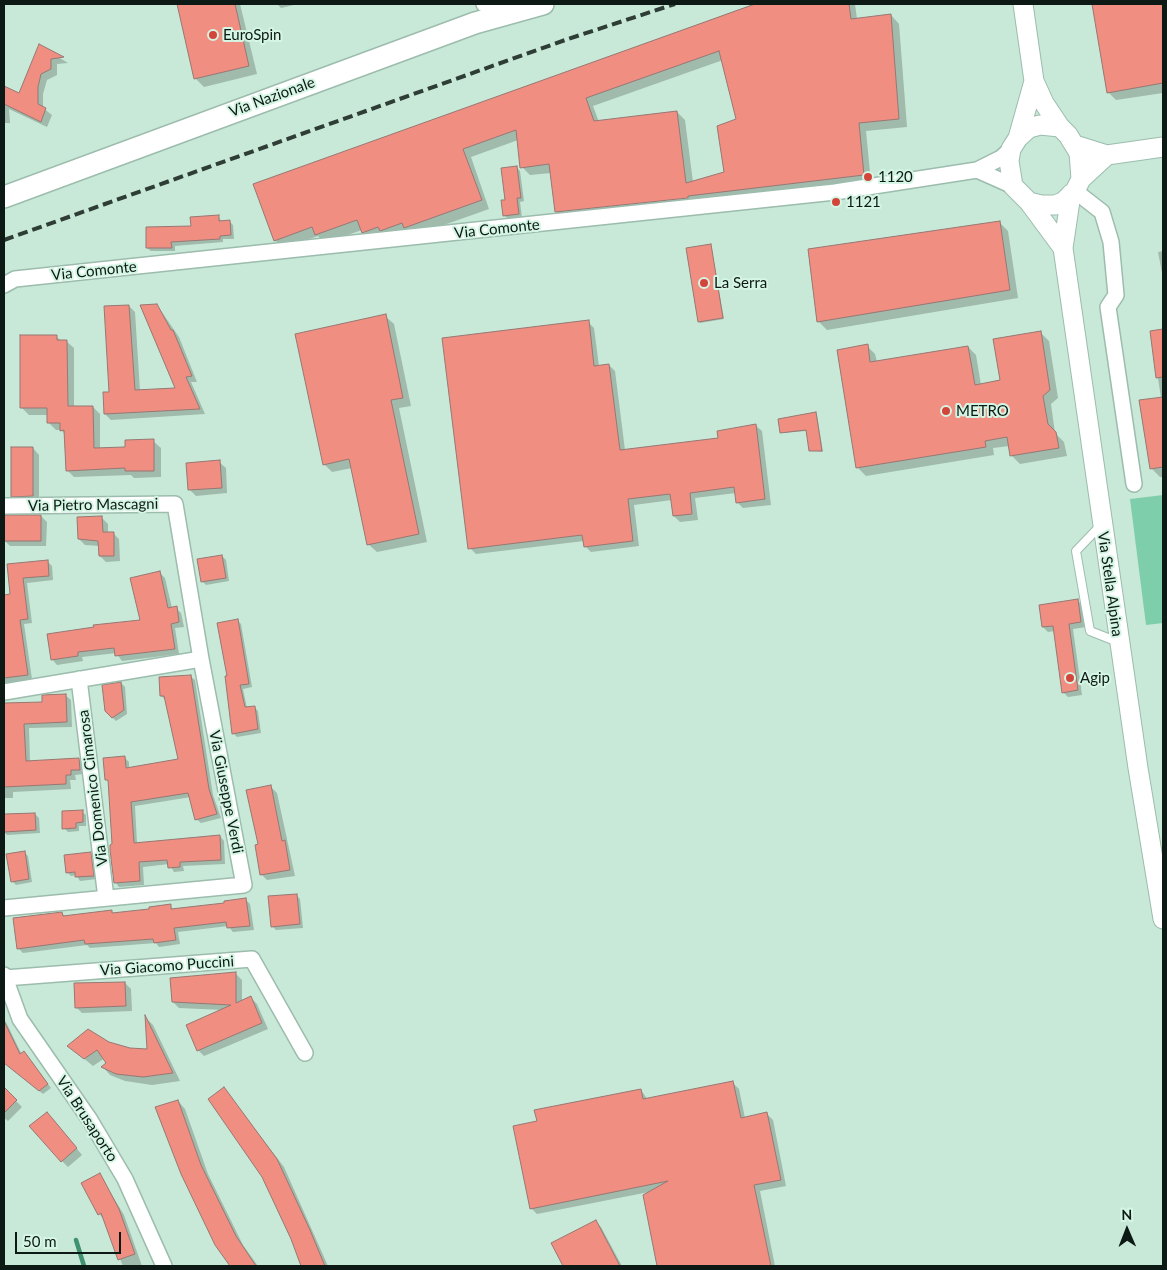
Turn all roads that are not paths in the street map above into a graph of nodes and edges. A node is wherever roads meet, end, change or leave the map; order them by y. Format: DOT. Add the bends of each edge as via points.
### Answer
graph roads {
  1 [pos="484,4"];
  2 [pos="1023,4"];
  3 [pos="538,5"];
  4 [pos="476,13"];
  5 [pos="1034,81"];
  6 [pos="1060,127"];
  7 [pos="1015,143"];
  8 [pos="1075,145"];
  9 [pos="1163,147"];
  10 [pos="1107,155"];
  11 [pos="977,170"];
  12 [pos="1013,186"];
  13 [pos="1076,188"];
  14 [pos="8,194"];
  15 [pos="1029,202"];
  16 [pos="1062,248"];
  17 [pos="10,282"];
  18 [pos="1134,484"];
  19 [pos="4,506"];
  20 [pos="1102,524"];
  21 [pos="1119,642"];
  22 [pos="202,659"];
  23 [pos="79,679"];
  24 [pos="4,692"];
  25 [pos="106,898"];
  26 [pos="4,908"];
  27 [pos="1163,918"];
  28 [pos="4,976"];
  29 [pos="305,1053"];
  30 [pos="164,1266"];
  1 -- 3 [label="street" via="498,9"];
  2 -- 5 [label="street"];
  3 -- 4 [label="main road, Via Nazionale"];
  4 -- 14 [label="main road, Via Nazionale"];
  5 -- 6 [label="street"];
  5 -- 7 [label="street"];
  6 -- 7 [label="street" via="1040,125 1029,128"];
  6 -- 8 [label="street"];
  7 -- 11 [label="street, Via Comonte" via="1001,158"];
  7 -- 12 [label="street" via="1009,161"];
  8 -- 10 [label="street"];
  8 -- 13 [label="street" via="1081,164"];
  9 -- 10 [label="street"];
  10 -- 13 [label="street"];
  11 -- 12 [label="street"];
  11 -- 17 [label="street, Via Comonte" via="835,192"];
  12 -- 15 [label="street"];
  13 -- 15 [label="street" via="1055,205"];
  13 -- 16 [label="street, Via Stella Alpina"];
  13 -- 18 [label="street" via="1102,212 1111,242 1116,295 1108,308"];
  15 -- 16 [label="street, Via Stella Alpina"];
  16 -- 20 [label="street, Via Stella Alpina"];
  19 -- 22 [label="street, Via Pietro Mascagni" via="175,504"];
  20 -- 21 [label="street, Via Stella Alpina"];
  20 -- 21 [label="lane" via="1076,550 1090,631"];
  21 -- 27 [label="street, Via Stella Alpina"];
  22 -- 23 [label="street"];
  22 -- 25 [label="street, Via Giuseppe Verdi" via="244,885"];
  23 -- 24 [label="street"];
  23 -- 25 [label="street, Via Domenico Cimarosa"];
  25 -- 26 [label="street, Via Giuseppe Verdi"];
  28 -- 29 [label="street, Via Giacomo Puccini" via="252,959"];
  28 -- 30 [label="street, Via Brusaporto" via="20,1019 90,1120 125,1179"];
}
